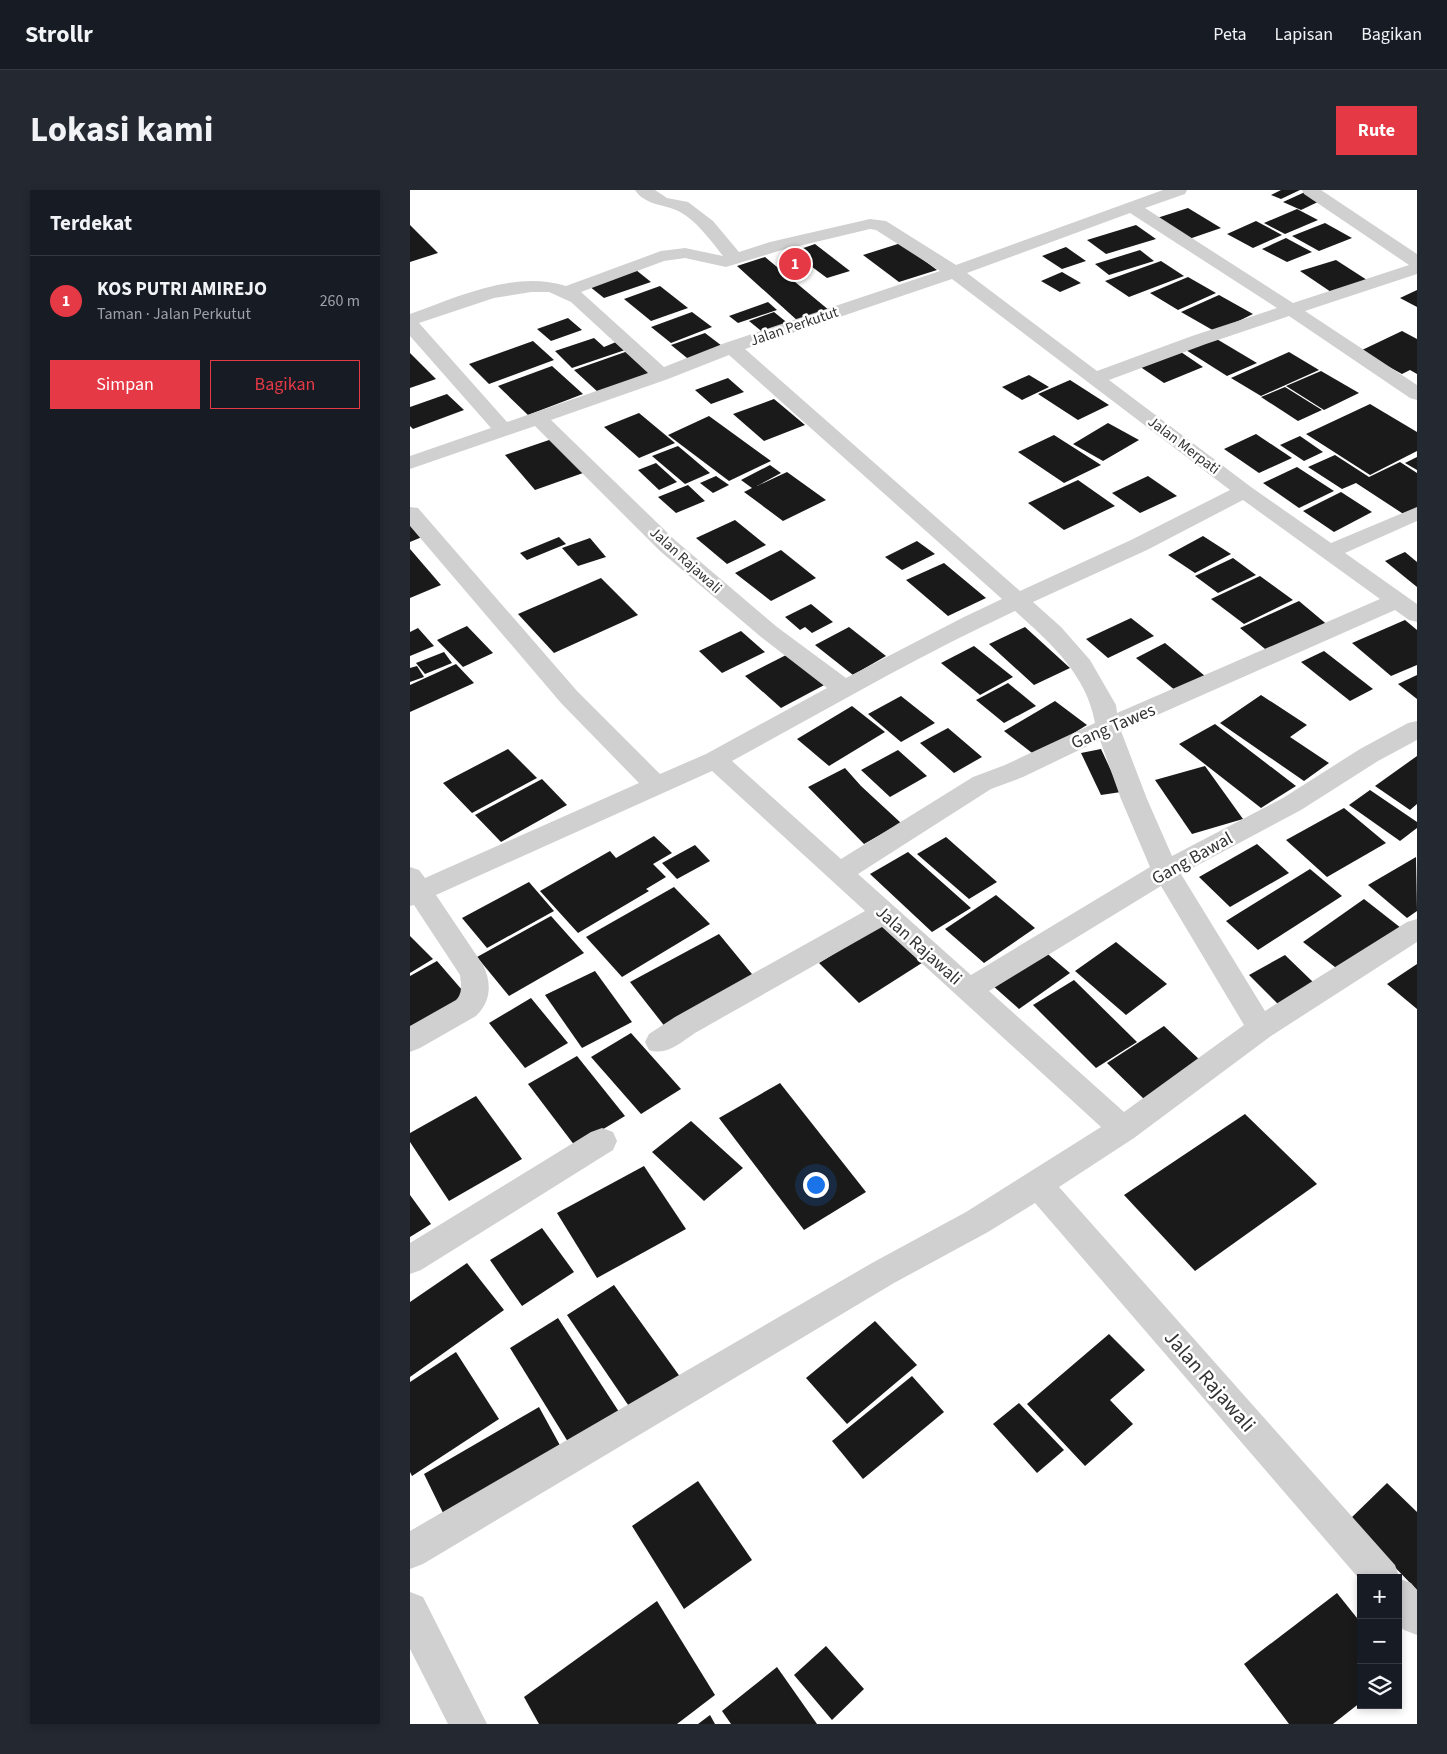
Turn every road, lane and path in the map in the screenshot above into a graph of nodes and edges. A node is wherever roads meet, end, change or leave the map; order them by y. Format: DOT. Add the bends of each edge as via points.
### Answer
graph roads {
  1 [pos="644,190"];
  2 [pos="1179,190"];
  3 [pos="1310,190"];
  4 [pos="1132,207"];
  5 [pos="736,259"];
  6 [pos="1417,262"];
  7 [pos="1417,268"];
  8 [pos="954,272"];
  9 [pos="566,292"];
  10 [pos="1290,309"];
  11 [pos="410,320"];
  12 [pos="410,325"];
  13 [pos="732,347"];
  14 [pos="661,375"];
  15 [pos="1096,378"];
  16 [pos="1417,394"];
  17 [pos="538,419"];
  18 [pos="504,431"];
  19 [pos="410,463"];
  20 [pos="1244,491"];
  21 [pos="410,513"];
  22 [pos="1417,513"];
  23 [pos="1328,552"];
  24 [pos="1398,600"];
  25 [pos="1017,601"];
  26 [pos="1417,615"];
  27 [pos="844,689"];
  28 [pos="1108,729"];
  29 [pos="1417,729"];
  30 [pos="715,760"];
  31 [pos="657,786"];
  32 [pos="1164,872"];
  33 [pos="839,873"];
  34 [pos="413,888"];
  35 [pos="884,913"];
  36 [pos="1417,929"];
  37 [pos="969,990"];
  38 [pos="1261,1028"];
  39 [pos="410,1040"];
  40 [pos="658,1042"];
  41 [pos="1124,1129"];
  42 [pos="602,1141"];
  43 [pos="1038,1185"];
  44 [pos="410,1260"];
  45 [pos="410,1552"];
  46 [pos="1378,1574"];
  47 [pos="1402,1600"];
  48 [pos="410,1610"];
  49 [pos="1417,1617"];
  50 [pos="468,1724"];
  1 -- 5 [label="street" via="662,202 682,206 707,226"];
  2 -- 4 [label="street, Jalan Perkutut"];
  3 -- 6 [label="street"];
  4 -- 8 [label="street, Jalan Perkutut"];
  4 -- 10 [label="street"];
  5 -- 8 [label="street, Jalan Merpati" via="870,224 880,225"];
  5 -- 9 [label="street, Jalan Merpati" via="726,262 685,253 661,256"];
  7 -- 10 [label="street"];
  8 -- 13 [label="street, Jalan Perkutut"];
  8 -- 15 [label="street, Jalan Merpati"];
  9 -- 11 [label="street" via="544,286 512,287"];
  9 -- 14 [label="street" via="586,306"];
  10 -- 15 [label="street"];
  10 -- 16 [label="street"];
  12 -- 18 [label="street"];
  13 -- 14 [label="street, Jalan Perkutut"];
  13 -- 25 [label="street"];
  14 -- 17 [label="street, Jalan Perkutut"];
  15 -- 20 [label="street, Jalan Merpati"];
  17 -- 18 [label="street, Jalan Perkutut"];
  17 -- 27 [label="street, Jalan Rajawali" via="668,546 769,632"];
  18 -- 19 [label="street, Jalan Perkutut"];
  20 -- 23 [label="street, Jalan Merpati"];
  20 -- 25 [label="street"];
  21 -- 31 [label="street" via="569,697"];
  22 -- 23 [label="street"];
  23 -- 24 [label="street, Jalan Merpati"];
  24 -- 26 [label="street, Jalan Merpati"];
  24 -- 28 [label="street, Gang Tawes"];
  25 -- 27 [label="street"];
  25 -- 28 [label="street" via="1053,632 1082,665 1104,705"];
  27 -- 30 [label="street"];
  28 -- 32 [label="street"];
  28 -- 33 [label="street, Gang Tawes" via="982,783"];
  29 -- 32 [label="street, Gang Bawal" via="1292,804"];
  30 -- 31 [label="street"];
  30 -- 33 [label="street, Jalan Rajawali"];
  31 -- 34 [label="street"];
  32 -- 37 [label="street, Gang Bawal"];
  32 -- 38 [label="street"];
  33 -- 35 [label="street, Jalan Rajawali"];
  34 -- 39 [label="street" via="473,973 476,991 473,1002 466,1008"];
  35 -- 37 [label="street, Jalan Rajawali"];
  35 -- 40 [label="street"];
  36 -- 38 [label="street"];
  37 -- 41 [label="street, Jalan Rajawali"];
  38 -- 41 [label="street"];
  41 -- 43 [label="street"];
  42 -- 44 [label="street"];
  43 -- 45 [label="street"];
  43 -- 46 [label="street, Jalan Rajawali"];
  47 -- 49 [label="street"];
  48 -- 50 [label="street"];
}
